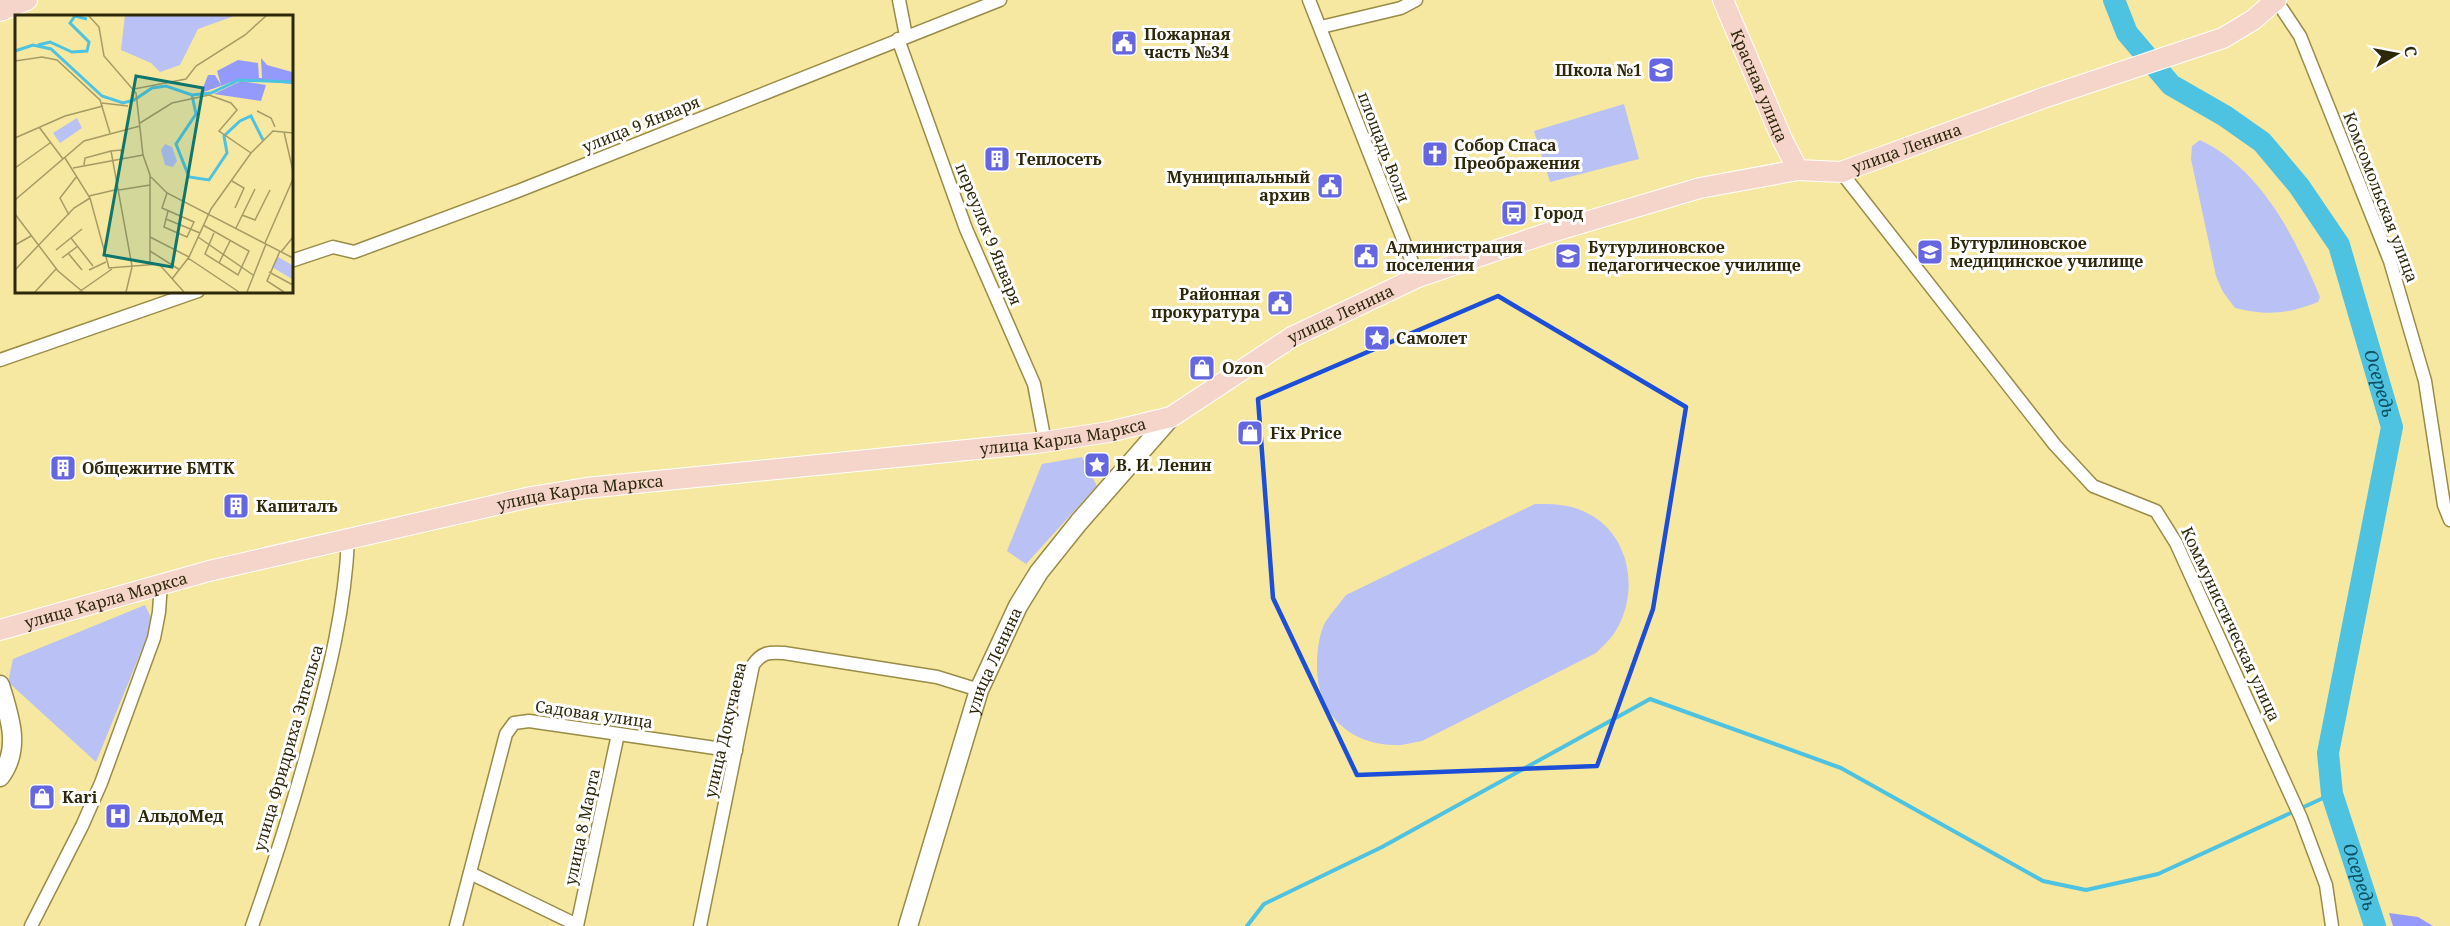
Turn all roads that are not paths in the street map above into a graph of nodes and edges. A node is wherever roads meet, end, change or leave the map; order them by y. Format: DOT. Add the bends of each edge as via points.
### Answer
graph roads {
  1 [pos="27,0"];
  2 [pos="898,0"];
  3 [pos="1000,0"];
  4 [pos="1309,0"];
  5 [pos="1416,0"];
  6 [pos="1723,0"];
  7 [pos="2276,0"];
  8 [pos="0,11"];
  9 [pos="1321,27"];
  10 [pos="902,38"];
  11 [pos="1798,170"];
  12 [pos="1841,172"];
  13 [pos="292,261"];
  14 [pos="1418,278"];
  15 [pos="195,292"];
  16 [pos="0,360"];
  17 [pos="1171,417"];
  18 [pos="1045,442"];
  19 [pos="2450,520"];
  20 [pos="348,540"];
  21 [pos="161,584"];
  22 [pos="0,630"];
  23 [pos="0,685"];
  24 [pos="979,690"];
  25 [pos="618,734"];
  26 [pos="736,751"];
  27 [pos="0,777"];
  28 [pos="470,873"];
  29 [pos="577,925"];
  30 [pos="31,926"];
  31 [pos="252,926"];
  32 [pos="456,926"];
  33 [pos="700,926"];
  34 [pos="908,926"];
  35 [pos="2332,926"];
  1 -- 8 [label="main road"];
  2 -- 10 [label="street, переулок 9 Января"];
  3 -- 10 [label="street, улица 9 Января"];
  4 -- 9 [label="street, площадь Воли"];
  5 -- 9 [label="street" via="1401,8"];
  6 -- 11 [label="main road, Красная улица"];
  7 -- 12 [label="main road, улица Ленина" via="2223,38"];
  7 -- 19 [label="street, Комсомольская улица" via="2300,36 2318,76 2390,261 2425,381 2444,505"];
  9 -- 14 [label="street, площадь Воли"];
  10 -- 13 [label="street, улица 9 Января" via="354,252 333,247"];
  10 -- 18 [label="street, переулок 9 Января" via="966,229 1034,384"];
  11 -- 12 [label="main road, улица Ленина"];
  11 -- 14 [label="main road, улица Ленина" via="1700,188 1545,234"];
  12 -- 35 [label="street, Коммунистическая улица" via="2055,445 2093,486 2156,510 2176,543 2301,818 2326,885"];
  14 -- 17 [label="main road, улица Ленина" via="1292,337"];
  15 -- 16 [label="street"];
  17 -- 18 [label="main road, улица Карла Маркса"];
  17 -- 24 [label="street, улица Ленина" via="1039,572 1001,639"];
  18 -- 20 [label="main road, улица Карла Маркса" via="585,488"];
  20 -- 21 [label="main road, улица Карла Маркса"];
  20 -- 31 [label="street, улица Фридриха Энгельса" via="343,605 325,688 295,798"];
  21 -- 22 [label="main road, улица Карла Маркса"];
  21 -- 30 [label="street" via="154,638 101,783"];
  23 -- 27 [label="street" via="13,729 10,759"];
  24 -- 26 [label="street, улица Докучаева" via="937,677 764,653 753,665"];
  24 -- 34 [label="street, улица Ленина"];
  25 -- 26 [label="street, Садовая улица"];
  25 -- 28 [label="street, Садовая улица" via="529,721 510,727"];
  25 -- 29 [label="street, улица 8 Марта"];
  26 -- 33 [label="street, улица Докучаева"];
  28 -- 29 [label="street"];
  28 -- 32 [label="street, Садовая улица"];
}
